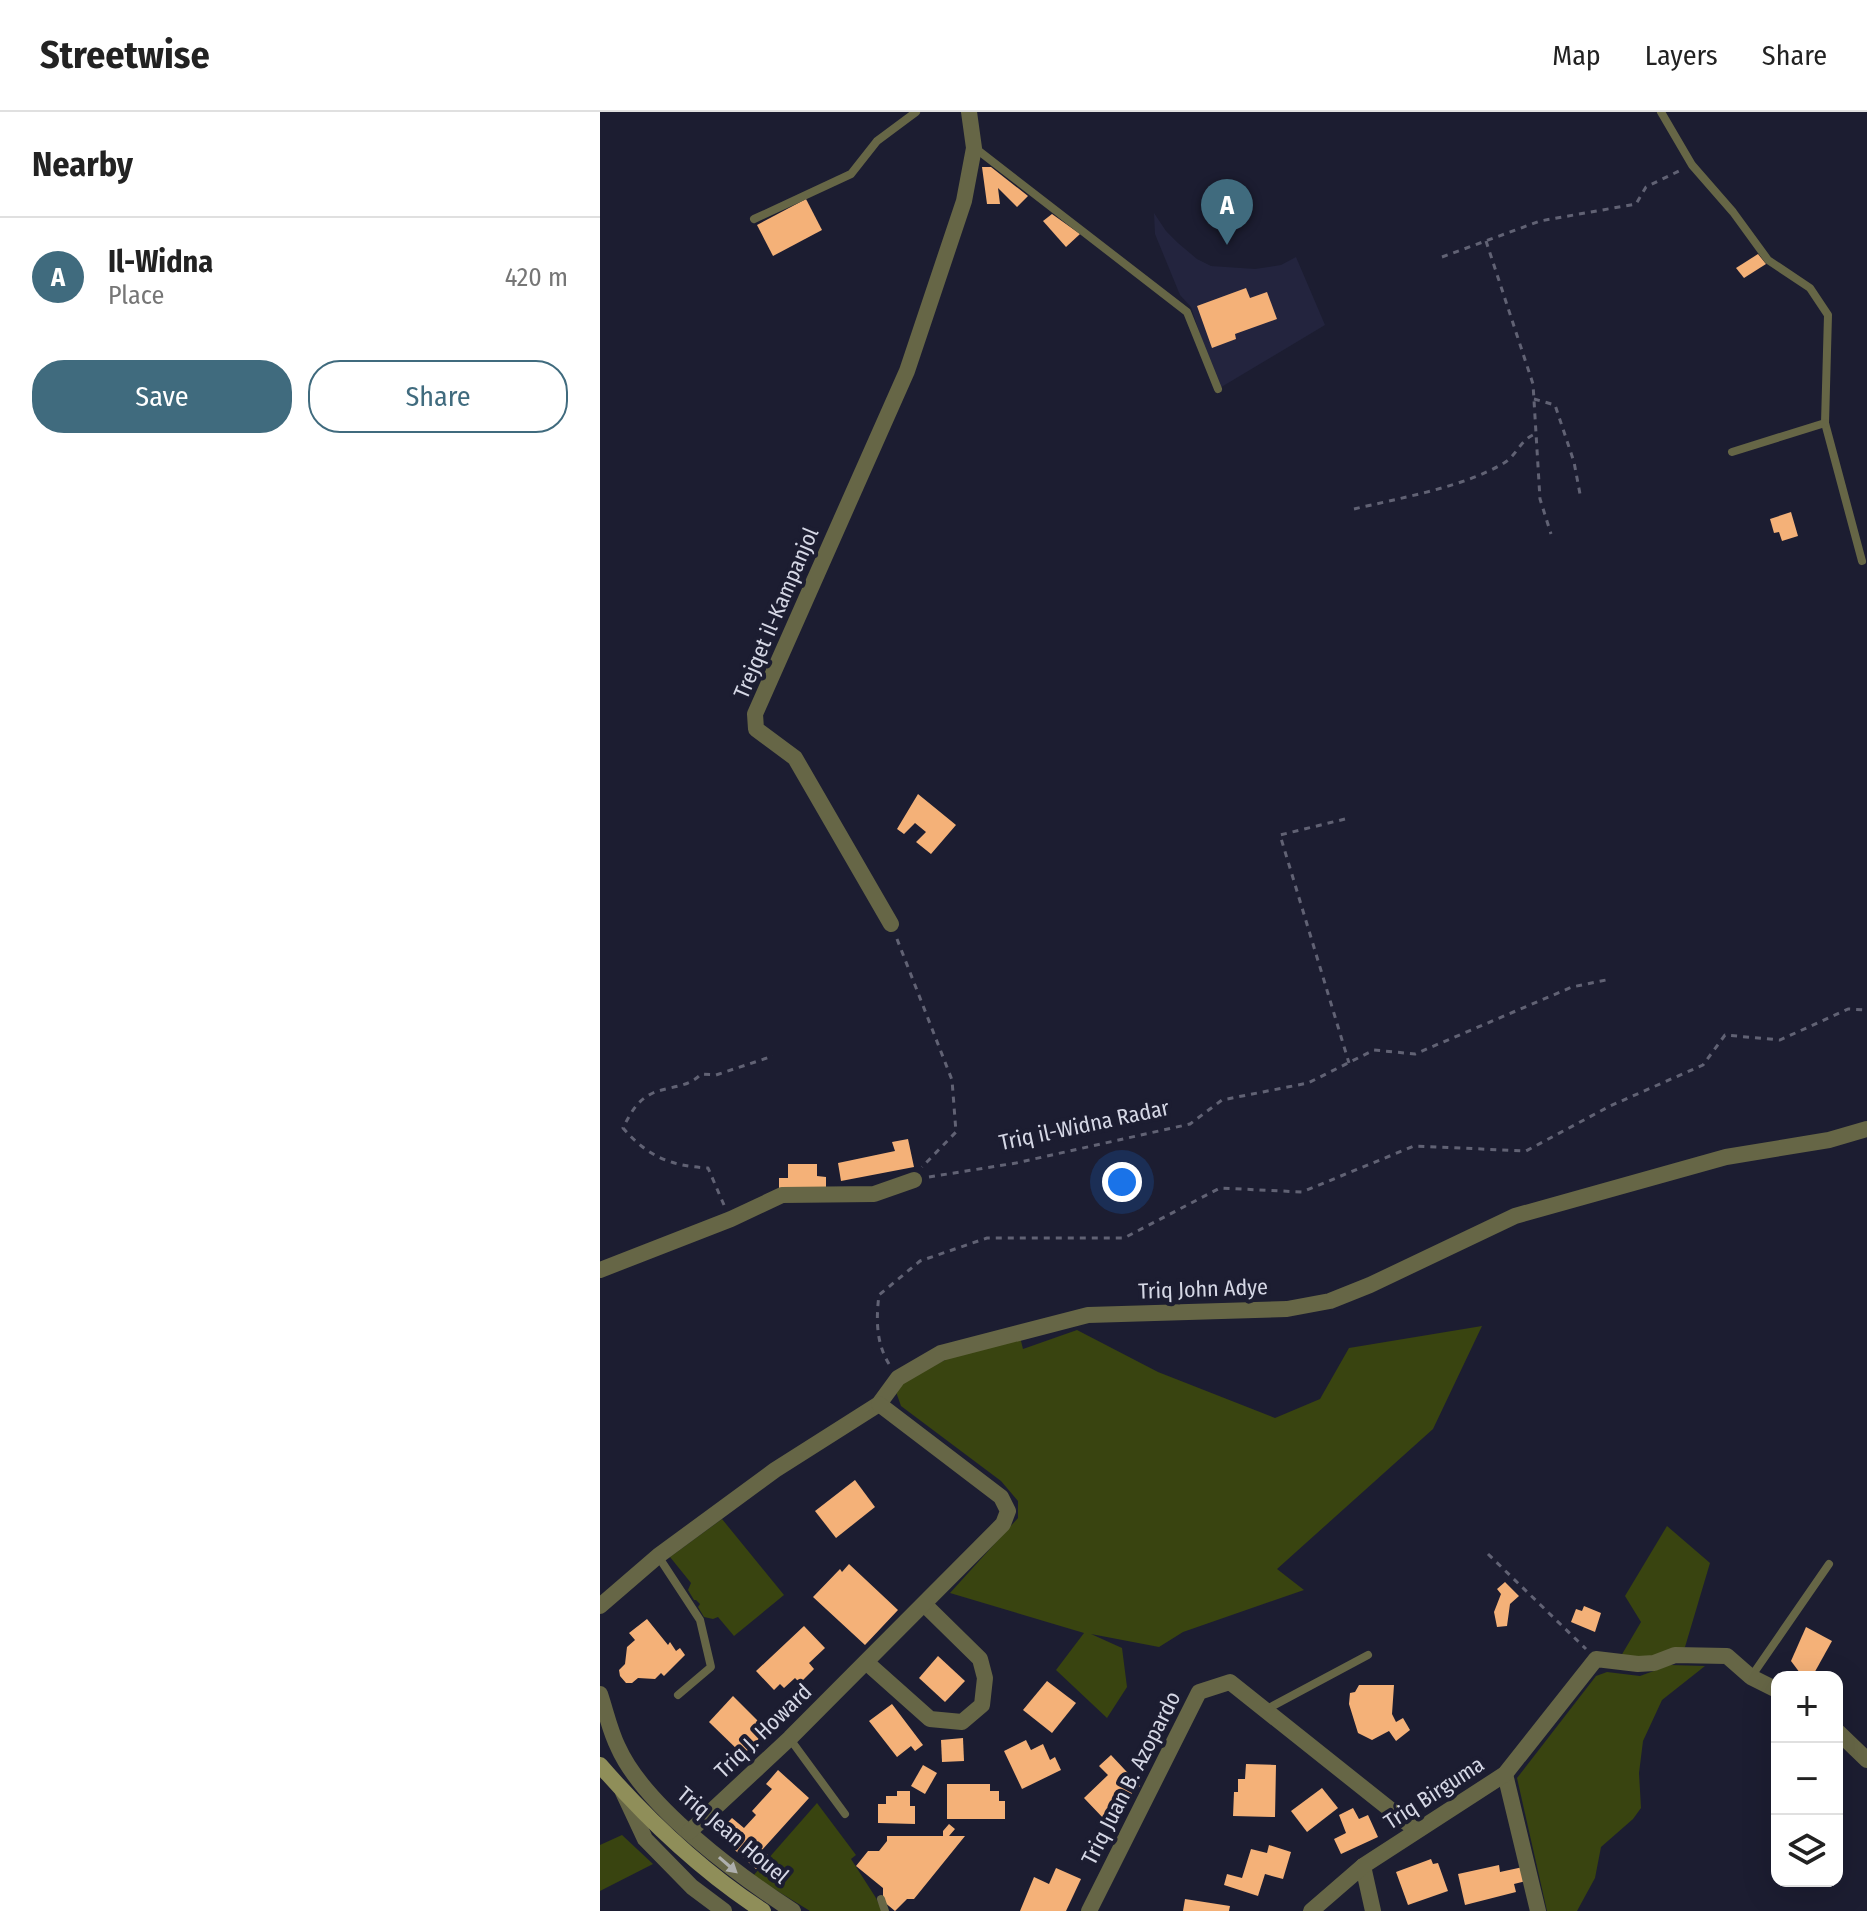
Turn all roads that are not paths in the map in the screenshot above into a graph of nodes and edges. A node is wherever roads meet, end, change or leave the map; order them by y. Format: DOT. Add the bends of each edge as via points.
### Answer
graph roads {
  1 [pos="916,112"];
  2 [pos="969,112"];
  3 [pos="1661,112"];
  4 [pos="974,148"];
  5 [pos="754,219"];
  6 [pos="1218,389"];
  7 [pos="1825,423"];
  8 [pos="1732,452"];
  9 [pos="1862,561"];
  10 [pos="891,924"];
  11 [pos="1867,1129"];
  12 [pos="914,1180"];
  13 [pos="600,1270"];
  14 [pos="879,1404"];
  15 [pos="658,1556"];
  16 [pos="1829,1564"];
  17 [pos="925,1605"];
  18 [pos="600,1606"];
  19 [pos="1368,1655"];
  20 [pos="866,1662"];
  21 [pos="1751,1677"];
  22 [pos="1771,1687"];
  23 [pos="600,1694"];
  24 [pos="678,1695"];
  25 [pos="1267,1709"];
  26 [pos="1843,1737"];
  27 [pos="790,1738"];
  28 [pos="600,1750"];
  29 [pos="1867,1760"];
  30 [pos="607,1766"];
  31 [pos="1505,1774"];
  32 [pos="622,1791"];
  33 [pos="648,1792"];
  34 [pos="845,1814"];
  35 [pos="1416,1830"];
  36 [pos="689,1832"];
  37 [pos="669,1835"];
  38 [pos="1363,1866"];
  39 [pos="881,1899"];
  40 [pos="724,1911"];
  41 [pos="763,1911"];
  42 [pos="793,1911"];
  43 [pos="885,1911"];
  44 [pos="1089,1911"];
  45 [pos="1311,1911"];
  46 [pos="1373,1911"];
  47 [pos="1538,1911"];
  1 -- 5 [label="lane" via="877,141 851,174"];
  2 -- 4 [label="street, Trejqet il-Kampanjol"];
  3 -- 7 [label="lane" via="1692,165 1768,260 1810,288 1828,315"];
  4 -- 6 [label="lane" via="1187,312"];
  4 -- 10 [label="street, Trejqet il-Kampanjol" via="964,201 907,371 755,714 756,729 795,758"];
  7 -- 8 [label="lane"];
  7 -- 9 [label="lane"];
  11 -- 14 [label="street, Triq John Adye" via="1726,1157 1515,1216 1330,1301 1287,1309 1088,1315 941,1353 898,1378"];
  12 -- 13 [label="street" via="874,1194 782,1195"];
  14 -- 15 [label="street, Triq John Adye" via="775,1470"];
  14 -- 17 [label="street, Triq J. Howard" via="1001,1497 1008,1511 1003,1524"];
  15 -- 18 [label="street, Triq John Adye"];
  15 -- 24 [label="lane" via="700,1620 711,1667"];
  16 -- 21 [label="lane"];
  17 -- 20 [label="street, Triq J. Howard"];
  17 -- 20 [label="street" via="980,1659 985,1678 982,1705 962,1722 930,1719"];
  19 -- 25 [label="lane"];
  20 -- 27 [label="street, Triq J. Howard"];
  21 -- 22 [label="street"];
  21 -- 31 [label="street, Triq Birguma" via="1727,1656 1675,1655 1638,1664 1596,1659"];
  23 -- 33 [label="street, Triq Jean Houel" via="618,1749"];
  25 -- 35 [label="street, Triq Juan B. Azopardo"];
  25 -- 44 [label="street, Triq Juan B. Azopardo" via="1230,1682 1199,1692"];
  26 -- 29 [label="street"];
  27 -- 34 [label="lane"];
  27 -- 36 [label="street, Triq J. Howard"];
  28 -- 30 [label="main road, Triq Jean Houel"];
  30 -- 32 [label="main road, Triq Jean Houel"];
  30 -- 33 [label="street, Triq Jean Houel"];
  30 -- 37 [label="main road, Triq Jean Houel"];
  31 -- 35 [label="street, Triq Birguma"];
  31 -- 47 [label="street"];
  32 -- 37 [label="main road, Triq Jean Houel"];
  32 -- 40 [label="street, Triq Jean Houel" via="645,1839"];
  33 -- 36 [label="street, Triq Jean Houel"];
  35 -- 38 [label="street, Triq Birguma"];
  36 -- 42 [label="street, Triq Jean Houel, one-way" via="745,1880"];
  37 -- 41 [label="main road, Triq Jean Houel"];
  38 -- 45 [label="street, Triq Birguma"];
  38 -- 46 [label="street"];
  39 -- 43 [label="lane"];
}
